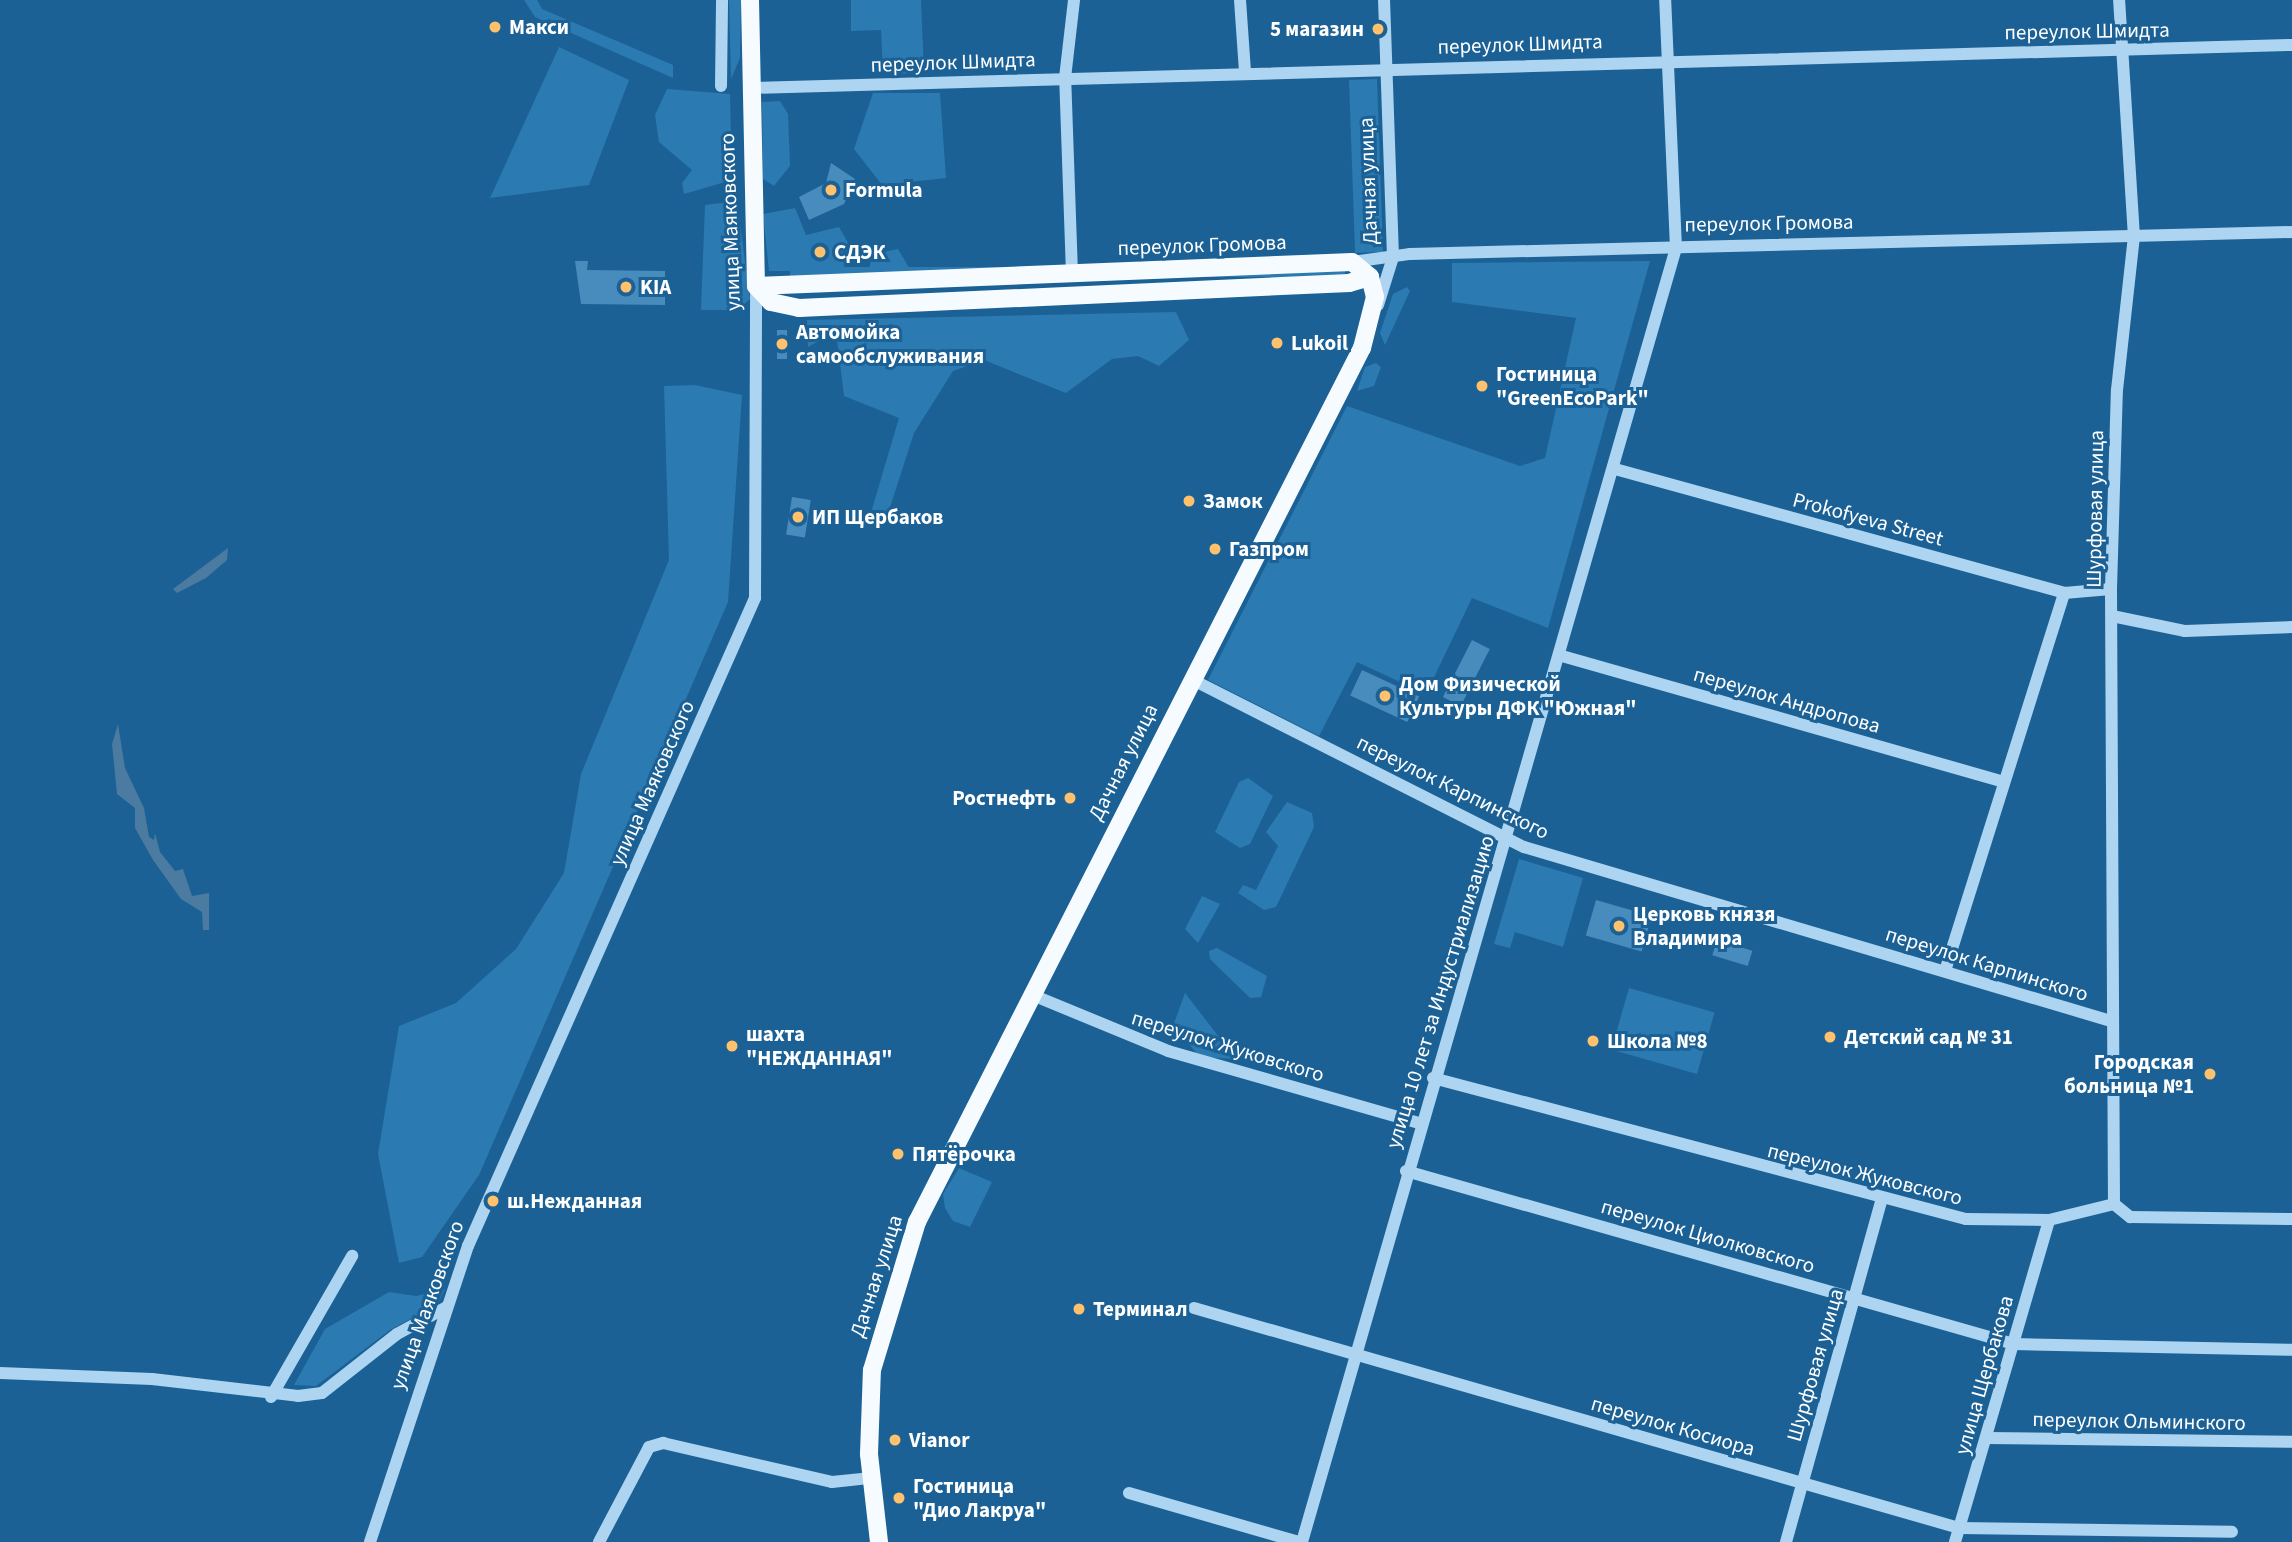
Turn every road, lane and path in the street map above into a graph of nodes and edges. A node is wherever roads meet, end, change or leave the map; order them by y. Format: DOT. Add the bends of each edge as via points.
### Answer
graph roads {
  1 [pos="722,0"];
  2 [pos="750,0"];
  3 [pos="1074,0"];
  4 [pos="1240,0"];
  5 [pos="1384,0"];
  6 [pos="1665,0"];
  7 [pos="2119,0"];
  8 [pos="2292,45"];
  9 [pos="2121,50"];
  10 [pos="1667,59"];
  11 [pos="1386,68"];
  12 [pos="1245,72"];
  13 [pos="1065,78"];
  14 [pos="721,86"];
  15 [pos="750,88"];
  16 [pos="2292,232"];
  17 [pos="2134,237"];
  18 [pos="1676,248"];
  19 [pos="1394,257"];
  20 [pos="1352,262"];
  21 [pos="1072,274"];
  22 [pos="1370,277"];
  23 [pos="1349,284"];
  24 [pos="756,286"];
  25 [pos="1369,316"];
  26 [pos="1615,469"];
  27 [pos="2112,589"];
  28 [pos="2064,593"];
  29 [pos="2112,616"];
  30 [pos="2292,627"];
  31 [pos="1562,656"];
  32 [pos="1187,677"];
  33 [pos="2002,780"];
  34 [pos="1506,838"];
  35 [pos="1945,971"];
  36 [pos="1026,992"];
  37 [pos="2111,1021"];
  38 [pos="1433,1078"];
  39 [pos="1419,1123"];
  40 [pos="1406,1171"];
  41 [pos="1882,1199"];
  42 [pos="2114,1204"];
  43 [pos="2292,1219"];
  44 [pos="2049,1220"];
  45 [pos="352,1256"];
  46 [pos="1853,1298"];
  47 [pos="447,1307"];
  48 [pos="1194,1308"];
  49 [pos="2014,1344"];
  50 [pos="2292,1350"];
  51 [pos="1355,1353"];
  52 [pos="0,1373"];
  53 [pos="271,1397"];
  54 [pos="1986,1438"];
  55 [pos="2292,1442"];
  56 [pos="866,1478"];
  57 [pos="1802,1484"];
  58 [pos="1129,1493"];
  59 [pos="1959,1528"];
  60 [pos="2232,1532"];
  61 [pos="370,1542"];
  62 [pos="599,1542"];
  63 [pos="870,1542"];
  64 [pos="878,1542"];
  65 [pos="1301,1542"];
  66 [pos="1786,1542"];
  67 [pos="1955,1542"];
  1 -- 14 [label="street"];
  2 -- 15 [label="main road, улица Маяковского"];
  3 -- 13 [label="street"];
  4 -- 12 [label="street"];
  5 -- 11 [label="street, Дачная улица"];
  6 -- 10 [label="street, улица 10 лет за Индустриализацию"];
  7 -- 9 [label="street, Шурфовая улица"];
  8 -- 9 [label="street, переулок Шмидта"];
  9 -- 10 [label="street, переулок Шмидта"];
  9 -- 17 [label="street, Шурфовая улица"];
  10 -- 11 [label="street, переулок Шмидта"];
  10 -- 18 [label="street, улица 10 лет за Индустриализацию"];
  11 -- 12 [label="street, переулок Шмидта"];
  11 -- 19 [label="street, Дачная улица"];
  12 -- 13 [label="street, переулок Шмидта"];
  13 -- 15 [label="street, переулок Шмидта"];
  13 -- 21 [label="street"];
  15 -- 24 [label="main road, улица Маяковского"];
  16 -- 17 [label="street, переулок Громова"];
  17 -- 18 [label="street, переулок Громова"];
  17 -- 27 [label="street, Шурфовая улица" via="2117,390"];
  18 -- 19 [label="street, переулок Громова"];
  18 -- 26 [label="street, улица 10 лет за Индустриализацию"];
  19 -- 20 [label="street, переулок Громова"];
  19 -- 22 [label="street"];
  19 -- 25 [label="street, Дачная улица"];
  20 -- 21 [label="main road, переулок Громова"];
  20 -- 22 [label="main road"];
  21 -- 24 [label="main road, переулок Громова"];
  22 -- 23 [label="main road"];
  22 -- 25 [label="main road"];
  23 -- 24 [label="main road" via="799,308 771,302"];
  23 -- 25 [label="main road"];
  24 -- 47 [label="street, улица Маяковского" via="755,598 468,1246"];
  25 -- 32 [label="main road, Дачная улица"];
  26 -- 28 [label="street, Prokofyeva Street"];
  26 -- 31 [label="street, улица 10 лет за Индустриализацию"];
  27 -- 28 [label="street, Prokofyeva Street"];
  27 -- 29 [label="street, Шурфовая улица"];
  28 -- 33 [label="street, Шурфовая улица"];
  29 -- 30 [label="street" via="2185,631"];
  29 -- 37 [label="street, Шурфовая улица"];
  31 -- 33 [label="street, переулок Андропова"];
  31 -- 34 [label="street, улица 10 лет за Индустриализацию"];
  32 -- 34 [label="street, переулок Карпинского"];
  32 -- 36 [label="main road, Дачная улица"];
  33 -- 35 [label="street, Шурфовая улица"];
  34 -- 35 [label="street, переулок Карпинского"];
  34 -- 38 [label="street, улица 10 лет за Индустриализацию"];
  35 -- 37 [label="street, переулок Карпинского"];
  36 -- 39 [label="street, переулок Жуковского" via="1168,1051"];
  36 -- 56 [label="main road, Дачная улица" via="913,1220 872,1370"];
  37 -- 42 [label="street"];
  38 -- 39 [label="street, улица 10 лет за Индустриализацию"];
  38 -- 41 [label="street, переулок Жуковского"];
  39 -- 40 [label="street, улица 10 лет за Индустриализацию"];
  40 -- 46 [label="street, переулок Циолковского"];
  40 -- 51 [label="street, улица 10 лет за Индустриализацию"];
  41 -- 44 [label="street, переулок Жуковского" via="1966,1219"];
  41 -- 46 [label="street, Шурфовая улица"];
  42 -- 43 [label="street" via="2130,1217"];
  42 -- 44 [label="street, переулок Жуковского"];
  44 -- 49 [label="street, улица Щербакова"];
  45 -- 53 [label="street"];
  46 -- 49 [label="street, переулок Циолковского"];
  46 -- 57 [label="street, Шурфовая улица"];
  47 -- 53 [label="street" via="397,1334 322,1392"];
  47 -- 61 [label="street, улица Маяковского"];
  48 -- 51 [label="street, переулок Косиора"];
  49 -- 50 [label="street, переулок Циолковского"];
  49 -- 54 [label="street, улица Щербакова"];
  51 -- 57 [label="street, переулок Косиора"];
  51 -- 65 [label="street, улица 10 лет за Индустриализацию"];
  52 -- 53 [label="street" via="152,1379"];
  54 -- 55 [label="street, переулок Ольминского"];
  54 -- 59 [label="street, улица Щербакова"];
  56 -- 62 [label="street" via="832,1482 663,1444 649,1447"];
  56 -- 63 [label="main road, Дачная улица"];
  56 -- 64 [label="main road, Дачная улица"];
  57 -- 59 [label="street, переулок Косиора"];
  57 -- 66 [label="street, Шурфовая улица"];
  58 -- 65 [label="street"];
  59 -- 60 [label="street, переулок Косиора"];
  59 -- 67 [label="street, улица Щербакова"];
}
